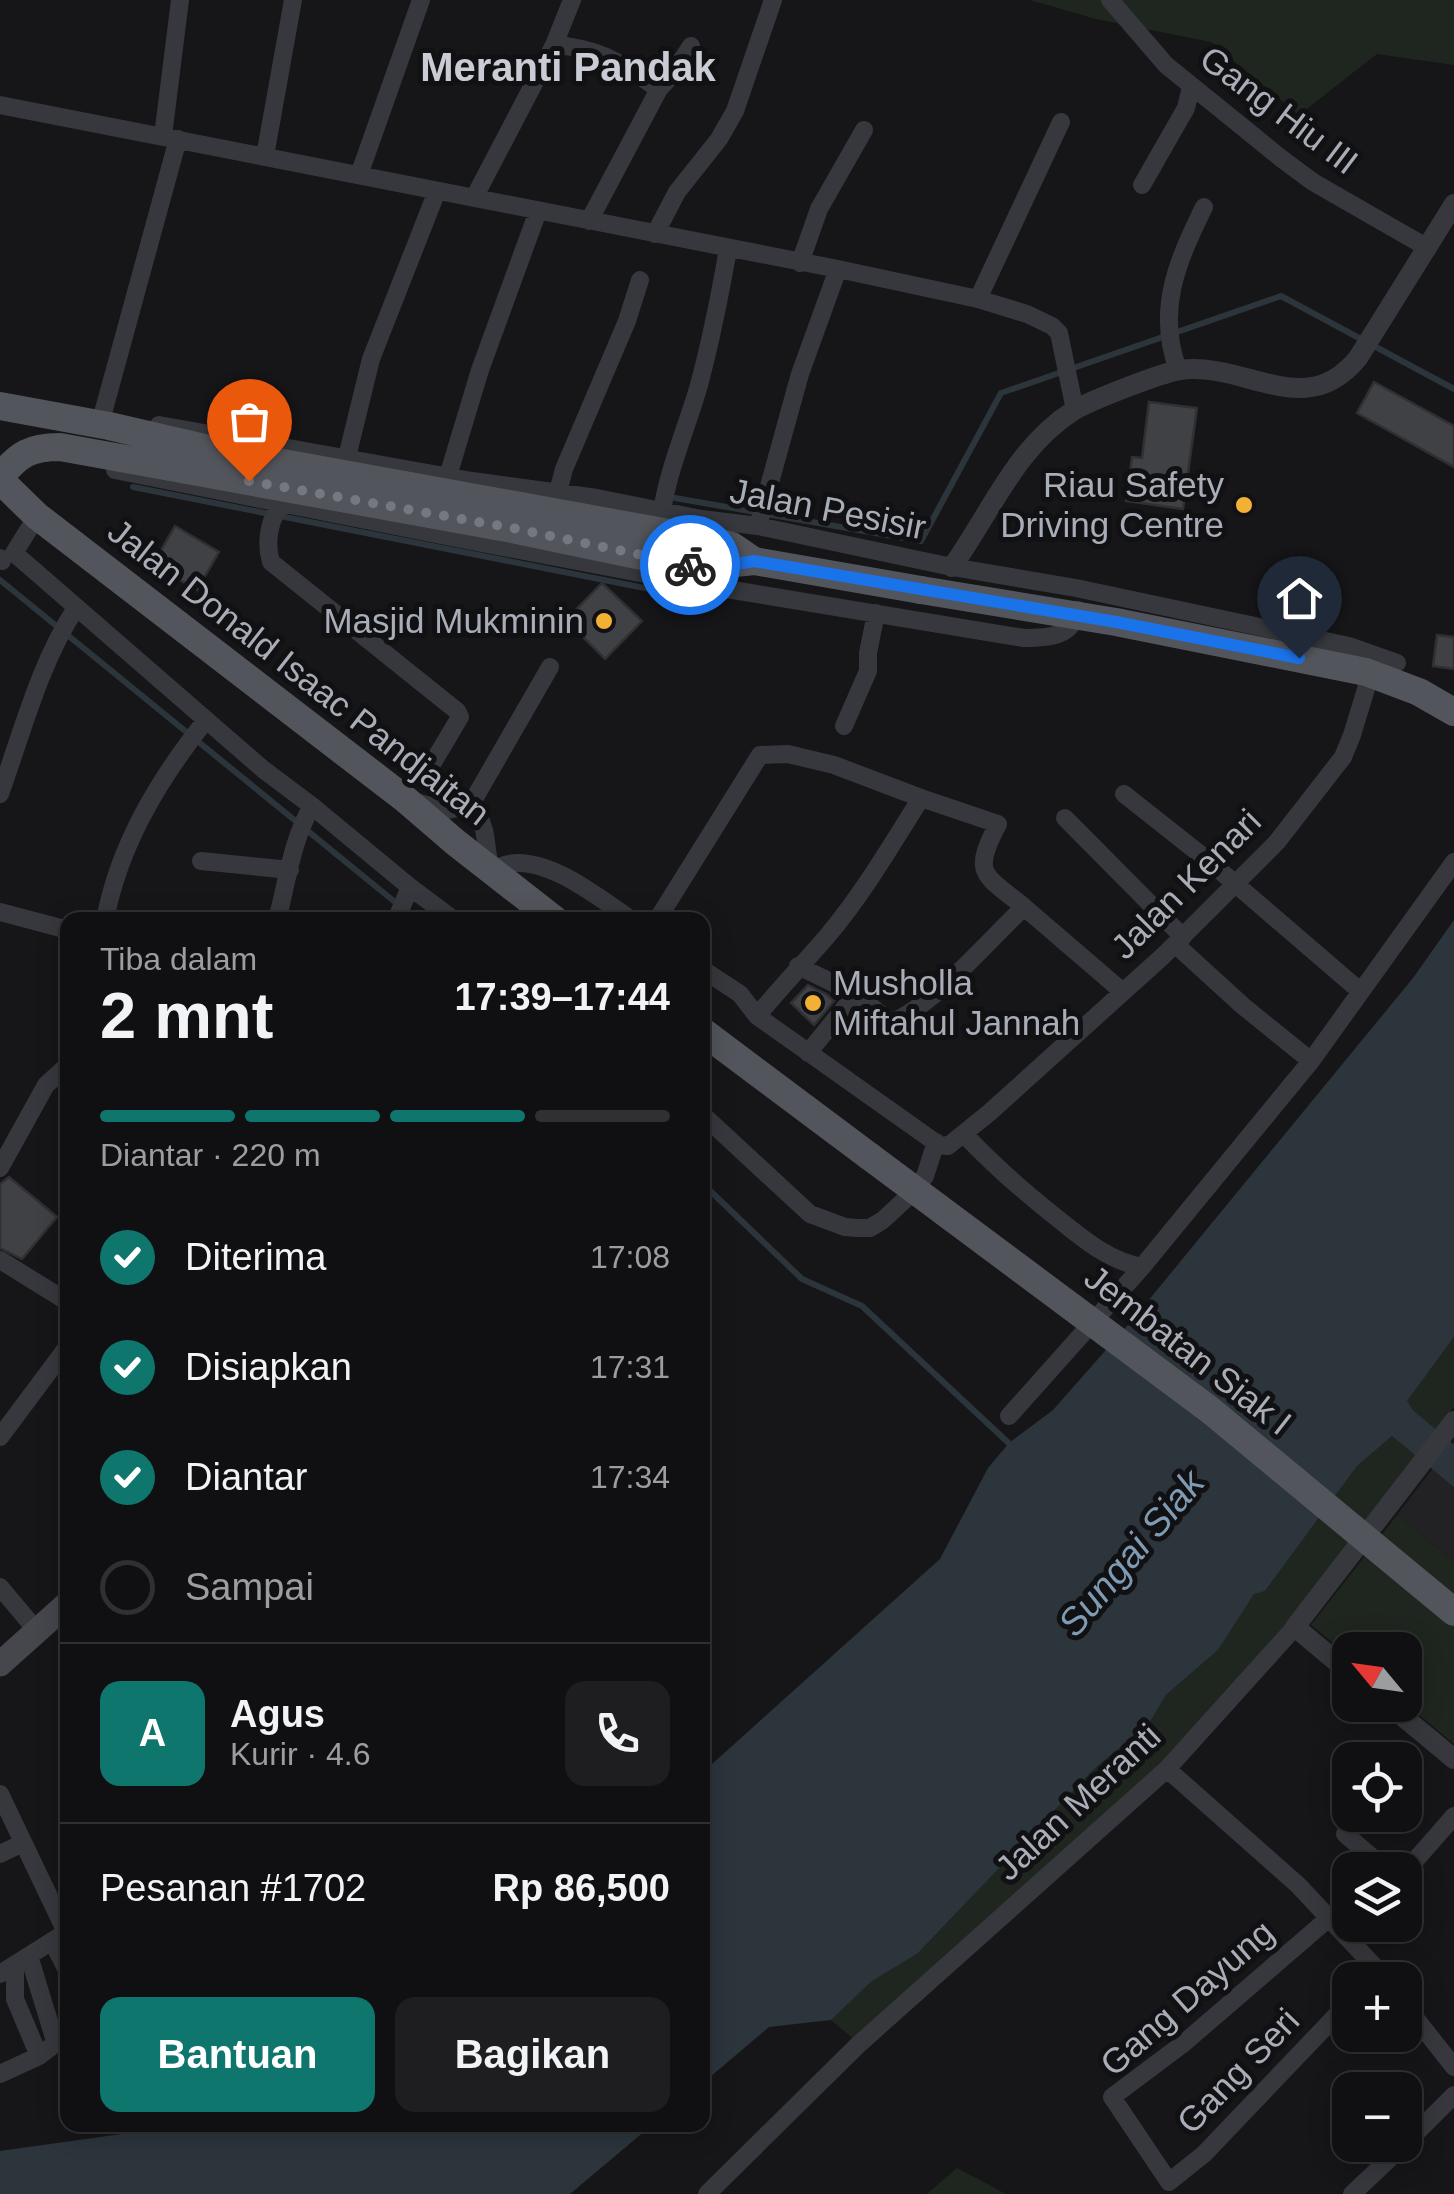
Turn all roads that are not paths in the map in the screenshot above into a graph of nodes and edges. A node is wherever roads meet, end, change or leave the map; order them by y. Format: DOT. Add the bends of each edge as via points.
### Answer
graph roads {
  1 [pos="180,0"];
  2 [pos="293,0"];
  3 [pos="420,0"];
  4 [pos="572,0"];
  5 [pos="773,0"];
  6 [pos="1110,0"];
  7 [pos="554,45"];
  8 [pos="691,46"];
  9 [pos="1191,87"];
  10 [pos="659,89"];
  11 [pos="0,105"];
  12 [pos="1061,122"];
  13 [pos="864,130"];
  14 [pos="171,138"];
  15 [pos="265,156"];
  16 [pos="359,175"];
  17 [pos="1142,184"];
  18 [pos="437,191"];
  19 [pos="474,198"];
  20 [pos="1454,204"];
  21 [pos="1204,206"];
  22 [pos="538,211"];
  23 [pos="589,221"];
  24 [pos="655,234"];
  25 [pos="1428,248"];
  26 [pos="728,249"];
  27 [pos="800,262"];
  28 [pos="838,269"];
  29 [pos="640,280"];
  30 [pos="978,299"];
  31 [pos="1178,370"];
  32 [pos="1072,400"];
  33 [pos="0,406"];
  34 [pos="114,424"];
  35 [pos="60,448"];
  36 [pos="348,451"];
  37 [pos="215,463"];
  38 [pos="450,467"];
  39 [pos="392,474"];
  40 [pos="0,478"];
  41 [pos="560,482"];
  42 [pos="665,497"];
  43 [pos="280,507"];
  44 [pos="37,516"];
  45 [pos="759,522"];
  46 [pos="464,530"];
  47 [pos="509,538"];
  48 [pos="4,559"];
  49 [pos="754,561"];
  50 [pos="952,566"];
  51 [pos="1076,588"];
  52 [pos="876,614"];
  53 [pos="67,621"];
  54 [pos="1376,656"];
  55 [pos="1397,662"];
  56 [pos="550,667"];
  57 [pos="1454,712"];
  58 [pos="844,726"];
  59 [pos="196,732"];
  60 [pos="0,794"];
  61 [pos="1124,794"];
  62 [pos="921,798"];
  63 [pos="405,800"];
  64 [pos="470,806"];
  65 [pos="308,811"];
  66 [pos="1066,818"];
  67 [pos="202,861"];
  68 [pos="1454,862"];
  69 [pos="290,870"];
  70 [pos="492,870"];
  71 [pos="1234,884"];
  72 [pos="407,893"];
  73 [pos="1024,907"];
  74 [pos="0,912"];
  75 [pos="107,912"];
  76 [pos="279,912"];
  77 [pos="399,912"];
  78 [pos="440,912"];
  79 [pos="546,912"];
  80 [pos="619,912"];
  81 [pos="661,912"];
  82 [pos="60,928"];
  83 [pos="1179,941"];
  84 [pos="798,966"];
  85 [pos="710,973"];
  86 [pos="1360,991"];
  87 [pos="1122,992"];
  88 [pos="856,994"];
  89 [pos="756,1016"];
  90 [pos="710,1038"];
  91 [pos="808,1053"];
  92 [pos="1311,1061"];
  93 [pos="60,1073"];
  94 [pos="710,1121"];
  95 [pos="964,1134"];
  96 [pos="936,1142"];
  97 [pos="0,1168"];
  98 [pos="0,1260"];
  99 [pos="1142,1267"];
  100 [pos="60,1297"];
  101 [pos="60,1357"];
  102 [pos="1009,1416"];
  103 [pos="1448,1428"];
  104 [pos="0,1437"];
  105 [pos="0,1587"];
  106 [pos="60,1610"];
  107 [pos="1454,1612"];
  108 [pos="1295,1627"];
  109 [pos="37,1631"];
  110 [pos="1332,1658"];
  111 [pos="0,1664"];
  112 [pos="1409,1722"];
  113 [pos="1454,1759"];
  114 [pos="1168,1769"];
  115 [pos="0,1794"];
  116 [pos="1454,1816"];
  117 [pos="1345,1834"];
  118 [pos="23,1843"];
  119 [pos="1366,1852"];
  120 [pos="1422,1853"];
  121 [pos="0,1854"];
  122 [pos="1329,1918"];
  123 [pos="60,1930"];
  124 [pos="60,1936"];
  125 [pos="1367,1962"];
  126 [pos="15,1965"];
  127 [pos="1332,2020"];
  128 [pos="1422,2027"];
  129 [pos="60,2036"];
  130 [pos="60,2040"];
  131 [pos="39,2056"];
  132 [pos="1454,2067"];
  133 [pos="0,2074"];
  134 [pos="1454,2095"];
  135 [pos="1422,2126"];
  136 [pos="1385,2162"];
  137 [pos="1169,2182"];
  138 [pos="707,2194"];
  139 [pos="1352,2194"];
  1 -- 14 [label="street"];
  2 -- 15 [label="street"];
  3 -- 16 [label="street"];
  4 -- 7 [label="street"];
  5 -- 24 [label="street" via="735,111"];
  6 -- 9 [label="street, Gang Hiu III"];
  7 -- 10 [label="street" via="598,53"];
  7 -- 19 [label="street"];
  8 -- 10 [label="street"];
  9 -- 17 [label="street" via="1186,108"];
  9 -- 25 [label="street, Gang Hiu III" via="1313,182"];
  10 -- 23 [label="street"];
  11 -- 14 [label="street"];
  12 -- 30 [label="street"];
  13 -- 27 [label="street" via="818,209"];
  14 -- 15 [label="street"];
  14 -- 34 [label="street"];
  15 -- 16 [label="street"];
  16 -- 18 [label="street"];
  18 -- 19 [label="street"];
  18 -- 36 [label="street" via="371,359"];
  19 -- 22 [label="street"];
  20 -- 25 [label="street, Jalan Pesisir"];
  21 -- 31 [label="street" via="1169,302"];
  22 -- 23 [label="street"];
  22 -- 38 [label="street"];
  23 -- 24 [label="street"];
  24 -- 26 [label="street"];
  25 -- 31 [label="street, Jalan Pesisir" via="1358,358 1333,381 1282,388 1224,372"];
  26 -- 27 [label="street"];
  26 -- 42 [label="street" via="717,313"];
  27 -- 28 [label="street"];
  28 -- 30 [label="street"];
  28 -- 45 [label="street"];
  29 -- 41 [label="street"];
  30 -- 32 [label="street" via="1052,326 1062,338"];
  31 -- 32 [label="street, Jalan Pesisir"];
  32 -- 50 [label="street, Jalan Pesisir" via="1006,482"];
  33 -- 34 [label="main road"];
  34 -- 36 [label="street, Jalan Pesisir"];
  34 -- 37 [label="main road"];
  35 -- 37 [label="main road"];
  35 -- 40 [label="main road" via="25,453"];
  35 -- 43 [label="street" via="84,464"];
  36 -- 39 [label="street, Jalan Pesisir"];
  37 -- 39 [label="main road"];
  37 -- 46 [label="main road"];
  38 -- 39 [label="street, Jalan Pesisir"];
  38 -- 41 [label="street, Jalan Pesisir"];
  39 -- 49 [label="main road" via="713,541"];
  40 -- 44 [label="main road, Jalan Donald Isaac Pandjaitan"];
  41 -- 42 [label="street, Jalan Pesisir"];
  42 -- 45 [label="street, Jalan Pesisir"];
  43 -- 46 [label="street"];
  43 -- 64 [label="street" via="270,530 270,562 457,711 460,717 427,776"];
  44 -- 48 [label="street"];
  44 -- 63 [label="main road, Jalan Donald Isaac Pandjaitan"];
  45 -- 50 [label="street, Jalan Pesisir"];
  46 -- 47 [label="main road"];
  47 -- 49 [label="main road" via="685,564"];
  47 -- 52 [label="street" via="708,586"];
  48 -- 53 [label="street"];
  49 -- 57 [label="main road, bridge" via="1366,672"];
  50 -- 51 [label="street"];
  51 -- 52 [label="street" via="1076,621 1045,638"];
  51 -- 54 [label="street"];
  52 -- 58 [label="street" via="868,670"];
  53 -- 59 [label="street"];
  53 -- 60 [label="street"];
  54 -- 55 [label="street"];
  54 -- 71 [label="street, Jalan Kenari" via="1343,757 1277,842"];
  56 -- 64 [label="street"];
  59 -- 65 [label="street" via="264,770"];
  59 -- 75 [label="street" via="134,830"];
  61 -- 71 [label="street"];
  62 -- 73 [label="street" via="998,824 982,864"];
  62 -- 81 [label="street" via="834,765 788,754 760,756"];
  62 -- 84 [label="street" via="863,889"];
  63 -- 64 [label="street" via="446,810"];
  63 -- 70 [label="main road, Jalan Donald Isaac Pandjaitan"];
  64 -- 70 [label="street" via="486,832"];
  65 -- 69 [label="street"];
  65 -- 72 [label="street"];
  66 -- 83 [label="street"];
  67 -- 69 [label="street"];
  68 -- 86 [label="street"];
  69 -- 76 [label="street"];
  70 -- 79 [label="main road, Jalan Donald Isaac Pandjaitan"];
  70 -- 80 [label="street" via="511,863 549,868"];
  71 -- 83 [label="street, Jalan Kenari"];
  71 -- 86 [label="street"];
  72 -- 77 [label="street"];
  72 -- 78 [label="street"];
  73 -- 87 [label="street"];
  73 -- 88 [label="street" via="903,1018 891,1023"];
  74 -- 82 [label="street"];
  83 -- 87 [label="street, Jalan Kenari"];
  83 -- 92 [label="street" via="1243,1006"];
  84 -- 88 [label="street"];
  84 -- 89 [label="street"];
  85 -- 89 [label="street" via="740,994"];
  86 -- 92 [label="street"];
  87 -- 95 [label="street, Jalan Kenari"];
  88 -- 91 [label="street"];
  89 -- 91 [label="street"];
  90 -- 107 [label="main road, Jembatan Siak I, bridge" via="1210,1410"];
  91 -- 96 [label="street"];
  92 -- 99 [label="street"];
  93 -- 97 [label="street" via="46,1085"];
  94 -- 96 [label="street" via="810,1214 845,1227 870,1228 912,1193 926,1176"];
  95 -- 96 [label="street, Jalan Kenari" via="948,1146"];
  95 -- 99 [label="street" via="1005,1177 1087,1242 1114,1260"];
  98 -- 100 [label="street"];
  99 -- 102 [label="street"];
  101 -- 104 [label="street"];
  103 -- 108 [label="street, Jalan Meranti"];
  105 -- 109 [label="street"];
  106 -- 109 [label="main road"];
  108 -- 110 [label="street"];
  108 -- 114 [label="street, Jalan Meranti"];
  109 -- 111 [label="main road"];
  112 -- 113 [label="street"];
  114 -- 122 [label="street"];
  114 -- 138 [label="street, Jalan Meranti" via="858,2045"];
  115 -- 118 [label="street"];
  116 -- 120 [label="street"];
  117 -- 119 [label="street"];
  118 -- 121 [label="street"];
  118 -- 123 [label="street"];
  122 -- 125 [label="street"];
  122 -- 137 [label="street, Gang Dayung" via="1112,2097"];
  124 -- 126 [label="street"];
  126 -- 129 [label="street"];
  126 -- 131 [label="street" via="15,1999"];
  127 -- 137 [label="street, Gang Seri"];
  128 -- 132 [label="street"];
  130 -- 131 [label="street"];
  131 -- 133 [label="street"];
  134 -- 135 [label="street"];
  136 -- 139 [label="street"];
}
